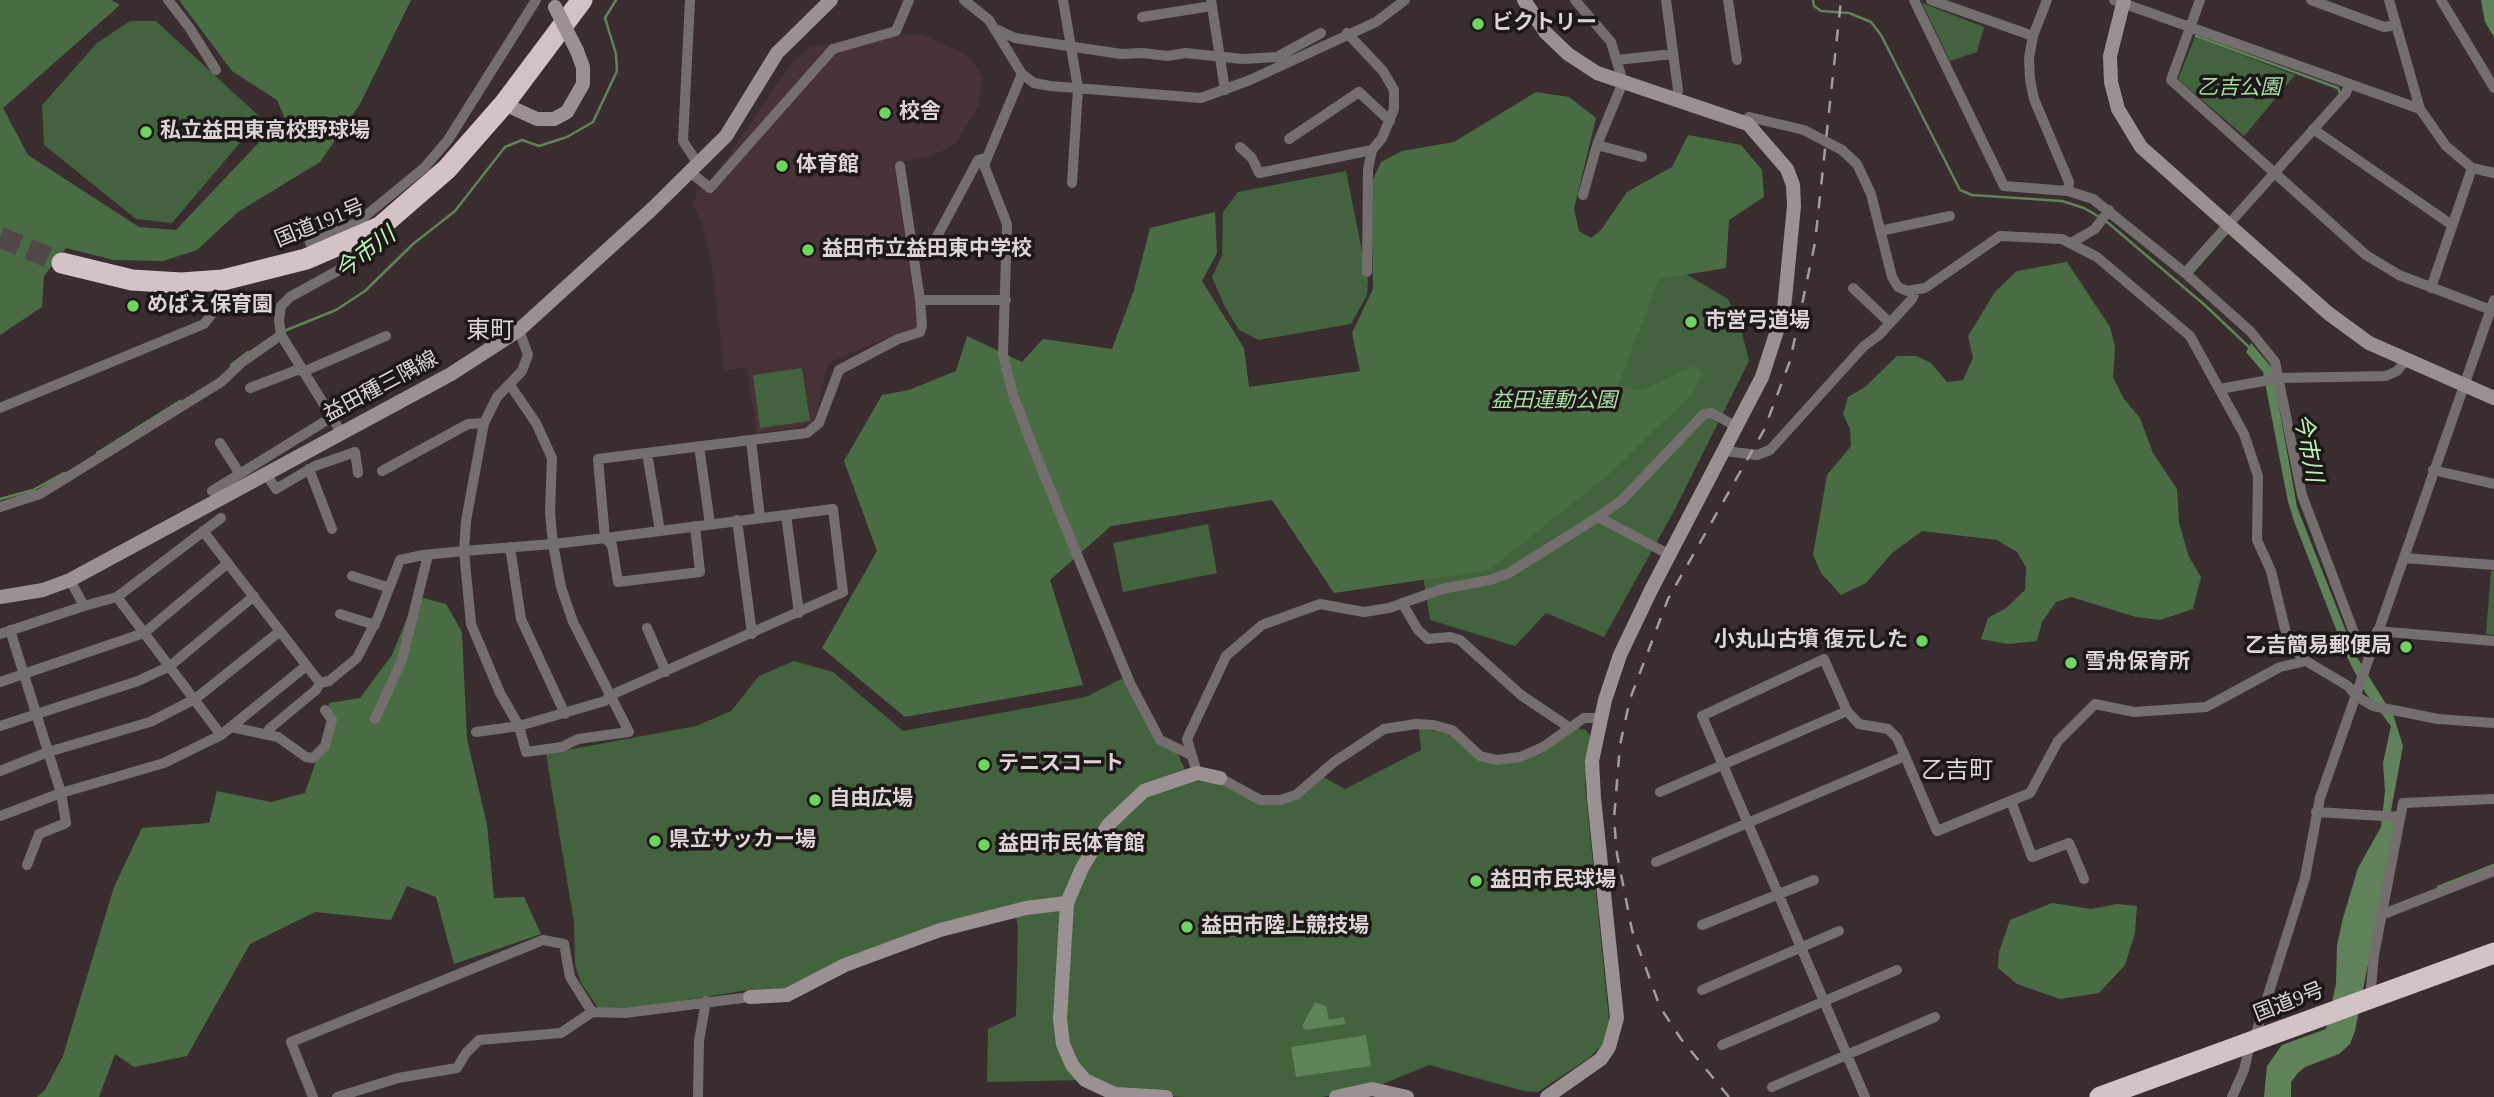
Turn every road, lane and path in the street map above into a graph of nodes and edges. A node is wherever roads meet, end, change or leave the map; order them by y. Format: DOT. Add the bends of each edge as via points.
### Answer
graph roads {
  1 [pos="167,0"];
  2 [pos="536,0"];
  3 [pos="582,0"];
  4 [pos="690,0"];
  5 [pos="831,0"];
  6 [pos="909,0"];
  7 [pos="964,0"];
  8 [pos="1063,0"];
  9 [pos="1405,0"];
  10 [pos="1524,0"];
  11 [pos="1575,0"];
  12 [pos="1666,0"];
  13 [pos="1728,0"];
  14 [pos="1914,0"];
  15 [pos="1931,0"];
  16 [pos="2047,0"];
  17 [pos="2200,0"];
  18 [pos="2311,0"];
  19 [pos="2389,0"];
  20 [pos="2441,0"];
  21 [pos="2121,1"];
  22 [pos="1212,3"];
  23 [pos="553,4"];
  24 [pos="1142,17"];
  25 [pos="2396,25"];
  26 [pos="2190,26"];
  27 [pos="998,30"];
  28 [pos="1321,33"];
  29 [pos="1347,33"];
  30 [pos="2034,36"];
  31 [pos="1071,46"];
  32 [pos="1673,54"];
  33 [pos="1220,56"];
  34 [pos="1617,60"];
  35 [pos="1737,60"];
  36 [pos="216,70"];
  37 [pos="1022,74"];
  38 [pos="1623,82"];
  39 [pos="2349,85"];
  40 [pos="1078,88"];
  41 [pos="2494,88"];
  42 [pos="1226,90"];
  43 [pos="1676,100"];
  44 [pos="504,104"];
  45 [pos="2420,109"];
  46 [pos="1390,121"];
  47 [pos="1748,124"];
  48 [pos="2313,129"];
  49 [pos="1289,139"];
  50 [pos="1597,145"];
  51 [pos="1240,146"];
  52 [pos="1373,150"];
  53 [pos="1642,157"];
  54 [pos="985,158"];
  55 [pos="900,166"];
  56 [pos="2472,167"];
  57 [pos="694,168"];
  58 [pos="2273,172"];
  59 [pos="2494,173"];
  60 [pos="1072,183"];
  61 [pos="2068,191"];
  62 [pos="1583,195"];
  63 [pos="2108,212"];
  64 [pos="1950,216"];
  65 [pos="2227,225"];
  66 [pos="2452,225"];
  67 [pos="1881,231"];
  68 [pos="350,241"];
  69 [pos="310,243"];
  70 [pos="2071,243"];
  71 [pos="927,255"];
  72 [pos="62,263"];
  73 [pos="1367,272"];
  74 [pos="2185,272"];
  75 [pos="223,280"];
  76 [pos="1853,288"];
  77 [pos="2431,288"];
  78 [pos="1916,290"];
  79 [pos="920,300"];
  80 [pos="1006,300"];
  81 [pos="2493,307"];
  82 [pos="1890,323"];
  83 [pos="519,330"];
  84 [pos="281,335"];
  85 [pos="386,336"];
  86 [pos="2405,361"];
  87 [pos="305,371"];
  88 [pos="2272,379"];
  89 [pos="510,385"];
  90 [pos="2465,386"];
  91 [pos="250,388"];
  92 [pos="2220,389"];
  93 [pos="2494,398"];
  94 [pos="0,408"];
  95 [pos="332,417"];
  96 [pos="484,423"];
  97 [pos="1737,427"];
  98 [pos="341,432"];
  99 [pos="751,440"];
  100 [pos="220,443"];
  101 [pos="699,446"];
  102 [pos="1725,450"];
  103 [pos="647,453"];
  104 [pos="309,469"];
  105 [pos="2433,470"];
  106 [pos="382,471"];
  107 [pos="265,473"];
  108 [pos="358,473"];
  109 [pos="240,474"];
  110 [pos="2494,484"];
  111 [pos="212,491"];
  112 [pos="0,507"];
  113 [pos="786,515"];
  114 [pos="1598,517"];
  115 [pos="221,518"];
  116 [pos="760,518"];
  117 [pos="737,520"];
  118 [pos="710,524"];
  119 [pos="695,526"];
  120 [pos="332,529"];
  121 [pos="203,531"];
  122 [pos="660,531"];
  123 [pos="605,538"];
  124 [pos="553,544"];
  125 [pos="510,547"];
  126 [pos="464,551"];
  127 [pos="428,555"];
  128 [pos="1670,555"];
  129 [pos="2404,558"];
  130 [pos="228,563"];
  131 [pos="2494,565"];
  132 [pos="352,576"];
  133 [pos="70,580"];
  134 [pos="387,587"];
  135 [pos="254,596"];
  136 [pos="0,597"];
  137 [pos="117,597"];
  138 [pos="1402,603"];
  139 [pos="84,606"];
  140 [pos="799,613"];
  141 [pos="340,614"];
  142 [pos="375,625"];
  143 [pos="647,628"];
  144 [pos="2377,631"];
  145 [pos="5,632"];
  146 [pos="279,632"];
  147 [pos="144,633"];
  148 [pos="752,634"];
  149 [pos="2494,641"];
  150 [pos="2368,659"];
  151 [pos="2305,661"];
  152 [pos="170,666"];
  153 [pos="306,666"];
  154 [pos="666,672"];
  155 [pos="24,673"];
  156 [pos="0,682"];
  157 [pos="320,682"];
  158 [pos="2357,691"];
  159 [pos="609,696"];
  160 [pos="195,699"];
  161 [pos="325,710"];
  162 [pos="1847,711"];
  163 [pos="36,712"];
  164 [pos="565,714"];
  165 [pos="375,719"];
  166 [pos="1600,719"];
  167 [pos="2494,723"];
  168 [pos="0,726"];
  169 [pos="519,726"];
  170 [pos="231,727"];
  171 [pos="1570,728"];
  172 [pos="269,729"];
  173 [pos="476,732"];
  174 [pos="221,734"];
  175 [pos="48,752"];
  176 [pos="1189,754"];
  177 [pos="1905,756"];
  178 [pos="1722,765"];
  179 [pos="0,771"];
  180 [pos="1197,774"];
  181 [pos="1220,778"];
  182 [pos="1660,792"];
  183 [pos="61,793"];
  184 [pos="2494,799"];
  185 [pos="2011,801"];
  186 [pos="2316,812"];
  187 [pos="0,816"];
  188 [pos="2398,817"];
  189 [pos="1747,825"];
  190 [pos="1656,862"];
  191 [pos="27,864"];
  192 [pos="2494,871"];
  193 [pos="2084,879"];
  194 [pos="1814,880"];
  195 [pos="1777,895"];
  196 [pos="1067,903"];
  197 [pos="2381,915"];
  198 [pos="1702,925"];
  199 [pos="1839,931"];
  200 [pos="1800,947"];
  201 [pos="2494,953"];
  202 [pos="1897,970"];
  203 [pos="1702,990"];
  204 [pos="750,997"];
  205 [pos="2367,999"];
  206 [pos="706,1001"];
  207 [pos="1824,1001"];
  208 [pos="592,1012"];
  209 [pos="1935,1017"];
  210 [pos="2250,1044"];
  211 [pos="1722,1045"];
  212 [pos="1847,1053"];
  213 [pos="1772,1087"];
  214 [pos="313,1097"];
  215 [pos="337,1097"];
  216 [pos="698,1097"];
  217 [pos="1166,1097"];
  218 [pos="1336,1097"];
  219 [pos="1407,1097"];
  220 [pos="1547,1097"];
  221 [pos="1865,1097"];
  222 [pos="2100,1097"];
  223 [pos="2232,1097"];
  1 -- 36 [label="street"];
  2 -- 69 [label="street" via="448,140 425,167 358,222"];
  3 -- 44 [label="highway, 国道191号"];
  4 -- 57 [label="street" via="683,141"];
  5 -- 57 [label="street, 益田種三隅線" via="777,52 726,135"];
  6 -- 57 [label="street" via="896,31 833,49 710,188"];
  7 -- 27 [label="street"];
  8 -- 31 [label="street"];
  9 -- 29 [label="street" via="1376,22"];
  10 -- 38 [label="street" via="1546,33 1568,54 1597,73"];
  11 -- 34 [label="street" via="1611,42"];
  12 -- 32 [label="street"];
  13 -- 35 [label="street"];
  14 -- 61 [label="street" via="2004,186"];
  15 -- 30 [label="street"];
  16 -- 30 [label="street"];
  17 -- 26 [label="street"];
  18 -- 25 [label="street" via="2384,27"];
  19 -- 25 [label="street"];
  20 -- 41 [label="street"];
  21 -- 26 [label="street"];
  21 -- 65 [label="street" via="2110,56 2110,82 2118,109 2141,147"];
  22 -- 24 [label="street"];
  22 -- 33 [label="street"];
  23 -- 44 [label="street, bridge" via="577,51 583,84 567,112 554,119 537,119"];
  25 -- 45 [label="street"];
  26 -- 39 [label="street"];
  26 -- 58 [label="street" via="2171,80"];
  27 -- 31 [label="street" via="1015,38"];
  27 -- 37 [label="street"];
  28 -- 33 [label="street" via="1277,57"];
  29 -- 42 [label="street"];
  29 -- 46 [label="street" via="1383,71 1394,90"];
  30 -- 61 [label="street" via="2029,58 2034,99 2069,182"];
  31 -- 33 [label="street" via="1121,54"];
  31 -- 40 [label="street"];
  32 -- 34 [label="street"];
  32 -- 43 [label="street"];
  33 -- 42 [label="street"];
  34 -- 38 [label="street"];
  37 -- 40 [label="street" via="1042,85"];
  37 -- 54 [label="street"];
  38 -- 43 [label="street"];
  38 -- 50 [label="street"];
  39 -- 45 [label="street"];
  39 -- 48 [label="street"];
  40 -- 42 [label="street" via="1201,98"];
  40 -- 60 [label="street"];
  43 -- 47 [label="street"];
  44 -- 68 [label="highway, 国道191号" via="414,201 380,227"];
  45 -- 56 [label="street" via="2446,146"];
  46 -- 49 [label="street" via="1359,92"];
  46 -- 52 [label="street"];
  47 -- 67 [label="street" via="1749,117 1773,121 1804,130 1842,150 1864,176"];
  47 -- 97 [label="street" via="1787,169 1793,186 1793,236 1784,309 1762,377"];
  48 -- 58 [label="street"];
  48 -- 66 [label="street"];
  50 -- 53 [label="street"];
  50 -- 62 [label="street"];
  51 -- 52 [label="street" via="1259,173"];
  52 -- 73 [label="street" via="1368,169"];
  54 -- 71 [label="street" via="978,160"];
  54 -- 80 [label="street" via="989,183 1007,224"];
  55 -- 79 [label="street"];
  56 -- 59 [label="street"];
  56 -- 66 [label="street"];
  57 -- 83 [label="street, 益田種三隅線"];
  58 -- 65 [label="street"];
  58 -- 77 [label="street" via="2366,255"];
  61 -- 63 [label="street" via="2093,199"];
  63 -- 70 [label="street" via="2096,227"];
  63 -- 74 [label="street"];
  64 -- 67 [label="street"];
  65 -- 74 [label="street"];
  65 -- 86 [label="street" via="2328,313 2369,343"];
  66 -- 77 [label="street"];
  67 -- 78 [label="street" via="1892,277 1898,287"];
  68 -- 75 [label="highway, 国道191号" via="306,259"];
  68 -- 84 [label="street" via="354,259 350,264 281,306"];
  70 -- 78 [label="street" via="2037,236 2000,236 1933,284"];
  70 -- 92 [label="street" via="2097,257 2190,336"];
  72 -- 75 [label="highway, 国道191号" via="132,280"];
  74 -- 88 [label="street" via="2251,332 2275,362"];
  75 -- 94 [label="street" via="220,304 204,324"];
  76 -- 82 [label="street"];
  77 -- 81 [label="street"];
  78 -- 82 [label="street"];
  79 -- 80 [label="street"];
  79 -- 99 [label="street" via="920,332 839,370 819,423 807,433"];
  80 -- 176 [label="street" via="1003,354 1036,455 1139,701 1160,740"];
  81 -- 90 [label="street"];
  82 -- 102 [label="street" via="1770,450 1757,455"];
  83 -- 89 [label="street" via="528,355"];
  83 -- 98 [label="street, 益田種三隅線" via="451,374"];
  84 -- 87 [label="street"];
  84 -- 112 [label="street" via="221,383 40,494"];
  85 -- 87 [label="street"];
  86 -- 88 [label="street" via="2386,376"];
  86 -- 90 [label="street"];
  87 -- 91 [label="street"];
  87 -- 95 [label="street"];
  88 -- 92 [label="street"];
  88 -- 150 [label="street" via="2302,495"];
  89 -- 96 [label="street" via="497,397"];
  89 -- 124 [label="street" via="536,423 552,458"];
  90 -- 93 [label="street"];
  90 -- 105 [label="street"];
  92 -- 151 [label="street" via="2255,462 2257,540 2272,571 2287,637"];
  95 -- 98 [label="street"];
  95 -- 109 [label="street"];
  96 -- 106 [label="street" via="468,424"];
  96 -- 126 [label="street"];
  97 -- 102 [label="street"];
  97 -- 114 [label="street" via="1712,412 1704,414 1622,500"];
  98 -- 107 [label="street, 益田種三隅線"];
  99 -- 101 [label="street"];
  99 -- 116 [label="street"];
  100 -- 109 [label="street"];
  101 -- 103 [label="street"];
  101 -- 118 [label="street"];
  102 -- 128 [label="street"];
  103 -- 122 [label="street"];
  103 -- 123 [label="street" via="598,459"];
  104 -- 107 [label="street" via="276,489"];
  104 -- 108 [label="street" via="355,452"];
  104 -- 120 [label="street"];
  105 -- 110 [label="street"];
  105 -- 129 [label="street"];
  107 -- 133 [label="street, 益田種三隅線"];
  109 -- 111 [label="street"];
  113 -- 116 [label="street"];
  113 -- 140 [label="street"];
  113 -- 140 [label="street" via="833,509 843,592"];
  114 -- 128 [label="street"];
  114 -- 138 [label="street" via="1509,573"];
  115 -- 121 [label="street"];
  116 -- 117 [label="street"];
  117 -- 118 [label="street"];
  117 -- 148 [label="street"];
  118 -- 119 [label="street"];
  119 -- 122 [label="street"];
  119 -- 123 [label="street" via="700,572 618,582 612,545"];
  121 -- 130 [label="street"];
  121 -- 137 [label="street"];
  122 -- 123 [label="street"];
  123 -- 124 [label="street"];
  124 -- 125 [label="street"];
  124 -- 159 [label="street" via="573,622"];
  125 -- 126 [label="street"];
  125 -- 164 [label="street" via="522,619"];
  126 -- 127 [label="street"];
  126 -- 169 [label="street" via="471,624"];
  127 -- 134 [label="street" via="400,560"];
  127 -- 165 [label="street" via="402,660"];
  128 -- 166 [label="street" via="1620,655"];
  129 -- 131 [label="street"];
  129 -- 144 [label="street"];
  130 -- 135 [label="street"];
  130 -- 147 [label="street"];
  132 -- 134 [label="street"];
  133 -- 136 [label="street, 益田種三隅線"];
  133 -- 139 [label="street"];
  134 -- 142 [label="street"];
  135 -- 146 [label="street"];
  135 -- 152 [label="street"];
  137 -- 139 [label="street"];
  137 -- 147 [label="street"];
  138 -- 171 [label="street" via="1428,639 1460,640 1521,695"];
  138 -- 176 [label="street" via="1364,612 1320,604 1262,625 1226,656 1187,739"];
  139 -- 145 [label="street"];
  140 -- 148 [label="street"];
  141 -- 142 [label="street"];
  142 -- 157 [label="street" via="357,658 329,681"];
  143 -- 154 [label="street"];
  144 -- 149 [label="street"];
  144 -- 150 [label="street"];
  145 -- 155 [label="street"];
  146 -- 153 [label="street"];
  146 -- 160 [label="street"];
  147 -- 152 [label="street"];
  147 -- 155 [label="street"];
  148 -- 154 [label="street"];
  150 -- 158 [label="street"];
  151 -- 158 [label="street"];
  151 -- 185 [label="street" via="2280,667 2206,707 2134,712 2095,704 2058,741 2031,793"];
  152 -- 160 [label="street"];
  152 -- 163 [label="street" via="138,681"];
  153 -- 157 [label="street"];
  153 -- 170 [label="street"];
  154 -- 159 [label="street"];
  155 -- 156 [label="street"];
  155 -- 163 [label="street"];
  157 -- 172 [label="street"];
  158 -- 167 [label="street" via="2373,706 2392,711"];
  158 -- 186 [label="street"];
  159 -- 164 [label="street"];
  159 -- 169 [label="street" via="629,732 526,752"];
  160 -- 174 [label="street"];
  160 -- 175 [label="street" via="150,722"];
  161 -- 170 [label="street" via="332,720 325,746 313,758 278,737"];
  162 -- 177 [label="street" via="1858,724 1888,729"];
  162 -- 178 [label="street"];
  162 -- 178 [label="street" via="1824,659 1702,716"];
  163 -- 168 [label="street"];
  163 -- 175 [label="street"];
  164 -- 169 [label="street"];
  166 -- 171 [label="street" via="1584,718"];
  166 -- 220 [label="street" via="1592,761 1594,799 1618,1018 1601,1059"];
  169 -- 173 [label="street"];
  170 -- 174 [label="street"];
  171 -- 181 [label="street" via="1543,747 1497,760 1480,757 1452,730 1416,724 1384,729 1334,762 1296,795 1280,800 1260,800"];
  174 -- 183 [label="street" via="163,763"];
  175 -- 179 [label="street"];
  175 -- 183 [label="street"];
  176 -- 180 [label="street"];
  177 -- 185 [label="street" via="1937,831"];
  177 -- 189 [label="street"];
  178 -- 182 [label="street"];
  178 -- 189 [label="street"];
  180 -- 181 [label="street"];
  180 -- 196 [label="street" via="1144,791 1127,805 1108,825"];
  183 -- 187 [label="street"];
  183 -- 191 [label="street" via="65,823 39,834"];
  184 -- 188 [label="street" via="2403,803"];
  185 -- 193 [label="street" via="2032,857 2069,843"];
  186 -- 188 [label="street"];
  186 -- 210 [label="street" via="2305,878"];
  188 -- 197 [label="street"];
  189 -- 190 [label="street"];
  189 -- 195 [label="street"];
  192 -- 197 [label="street"];
  194 -- 195 [label="street"];
  195 -- 198 [label="street"];
  195 -- 200 [label="street"];
  196 -- 204 [label="street" via="1026,908 940,930 845,965 787,995"];
  196 -- 217 [label="street" via="1060,1020 1072,1065 1085,1080 1115,1094"];
  197 -- 205 [label="street"];
  199 -- 200 [label="street"];
  200 -- 203 [label="street"];
  200 -- 207 [label="street"];
  201 -- 205 [label="highway, 国道9号"];
  202 -- 207 [label="street"];
  204 -- 206 [label="street"];
  205 -- 210 [label="highway, 国道9号"];
  206 -- 208 [label="street" via="625,1013"];
  206 -- 216 [label="street" via="699,1041"];
  207 -- 211 [label="street"];
  207 -- 212 [label="street"];
  208 -- 214 [label="street" via="570,977 564,944 543,940 291,1042"];
  208 -- 215 [label="street" via="561,1032 479,1040 457,1068 398,1078"];
  209 -- 212 [label="street"];
  210 -- 222 [label="highway, 国道9号"];
  210 -- 223 [label="street"];
  212 -- 213 [label="street"];
  212 -- 221 [label="street"];
  218 -- 219 [label="street" via="1372,1089"];
}
